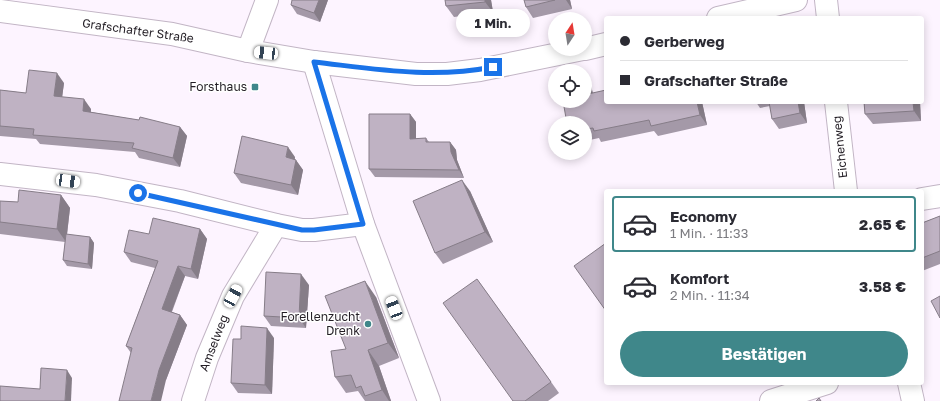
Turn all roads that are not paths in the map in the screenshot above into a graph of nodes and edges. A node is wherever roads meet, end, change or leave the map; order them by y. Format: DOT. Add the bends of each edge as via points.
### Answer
graph roads {
  1 [pos="267,0"];
  2 [pos="796,0"];
  3 [pos="826,0"];
  4 [pos="0,11"];
  5 [pos="727,16"];
  6 [pos="828,16"];
  7 [pos="604,44"];
  8 [pos="592,47"];
  9 [pos="248,51"];
  10 [pos="549,56"];
  11 [pos="314,62"];
  12 [pos="836,104"];
  13 [pos="0,174"];
  14 [pos="846,189"];
  15 [pos="940,196"];
  16 [pos="924,199"];
  17 [pos="363,224"];
  18 [pos="276,225"];
  19 [pos="821,385"];
  20 [pos="909,385"];
  21 [pos="193,401"];
  22 [pos="429,401"];
  23 [pos="771,401"];
  24 [pos="913,401"];
  1 -- 9 [label="street"];
  2 -- 5 [label="street"];
  3 -- 6 [label="street"];
  4 -- 9 [label="street, Grafschafter Straße" via="172,34"];
  7 -- 8 [label="street, Grafschafter Straße"];
  9 -- 11 [label="street, Grafschafter Straße"];
  10 -- 11 [label="street, Grafschafter Straße" via="447,74 416,74"];
  11 -- 17 [label="street"];
  12 -- 14 [label="street, Eichenweg"];
  13 -- 18 [label="street" via="96,185 227,212"];
  15 -- 16 [label="street"];
  17 -- 18 [label="street" via="314,230"];
  17 -- 22 [label="street"];
  18 -- 21 [label="street, Amselweg" via="233,296 207,358"];
  19 -- 23 [label="street"];
  20 -- 24 [label="street"];
}
